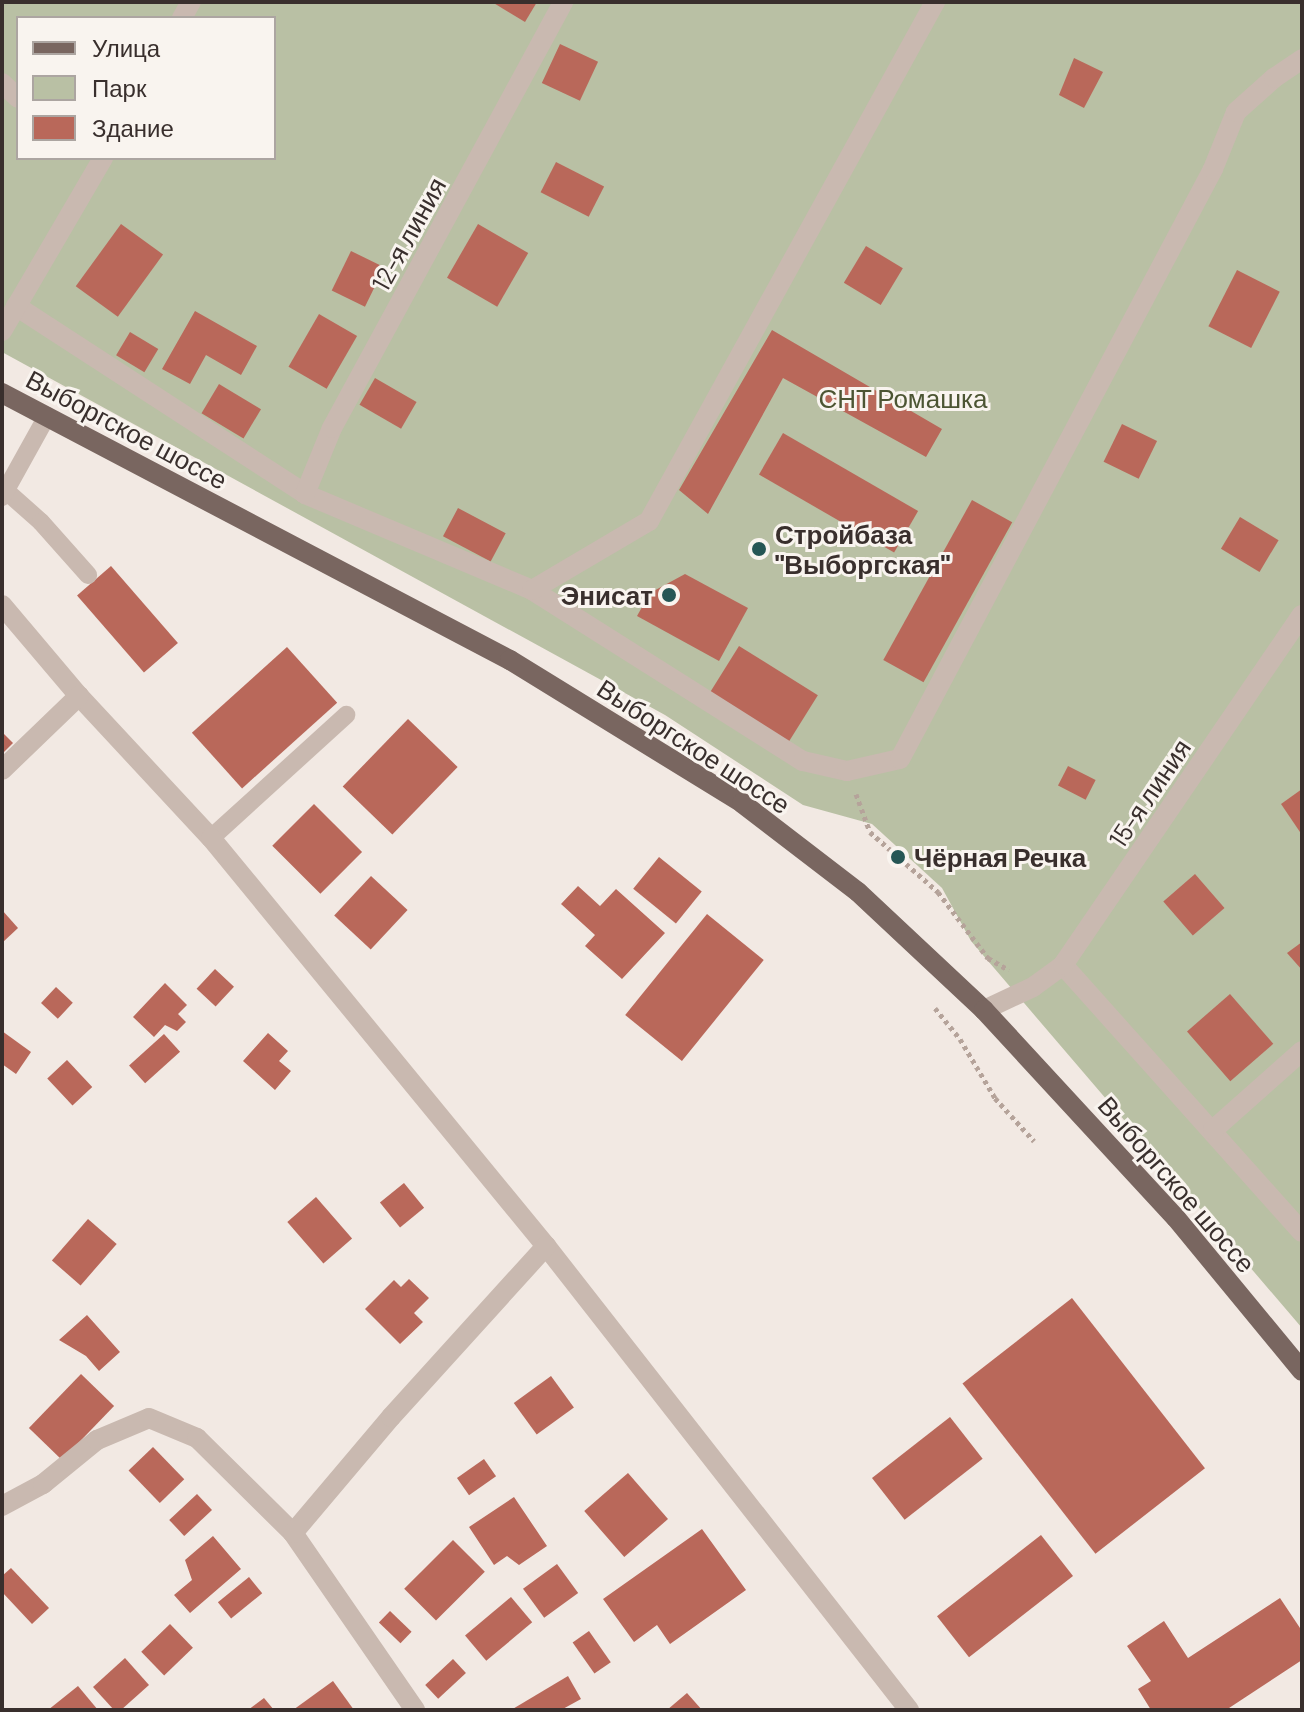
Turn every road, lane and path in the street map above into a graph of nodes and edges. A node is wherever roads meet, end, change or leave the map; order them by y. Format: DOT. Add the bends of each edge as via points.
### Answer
graph roads {
  1 [pos="563,2"];
  2 [pos="935,2"];
  3 [pos="1302,59"];
  4 [pos="94,162"];
  5 [pos="16,306"];
  6 [pos="2,331"];
  7 [pos="2,393"];
  8 [pos="47,416"];
  9 [pos="4,494"];
  10 [pos="305,494"];
  11 [pos="88,575"];
  12 [pos="532,590"];
  13 [pos="2,605"];
  14 [pos="1302,615"];
  15 [pos="79,696"];
  16 [pos="346,715"];
  17 [pos="2,770"];
  18 [pos="847,771"];
  19 [pos="211,838"];
  20 [pos="988,958"];
  21 [pos="1063,965"];
  22 [pos="935,1008"];
  23 [pos="984,1010"];
  24 [pos="1302,1051"];
  25 [pos="1213,1130"];
  26 [pos="1034,1141"];
  27 [pos="1302,1232"];
  28 [pos="546,1246"];
  29 [pos="1302,1371"];
  30 [pos="2,1506"];
  31 [pos="293,1533"];
  32 [pos="415,1710"];
  33 [pos="909,1710"];
  1 -- 10 [label="street, 12-я линия" via="332,428"];
  2 -- 12 [label="street" via="649,521"];
  3 -- 18 [label="street" via="1236,112 1213,169 900,759"];
  4 -- 5 [label="street"];
  5 -- 6 [label="street"];
  5 -- 10 [label="street"];
  7 -- 8 [label="main road, Выборгское шоссе"];
  8 -- 9 [label="lane"];
  8 -- 23 [label="main road, Выборгское шоссе" via="510,660 742,803 858,892"];
  9 -- 11 [label="lane" via="41,522"];
  10 -- 12 [label="street"];
  12 -- 18 [label="street" via="803,761"];
  13 -- 15 [label="street"];
  14 -- 21 [label="street, 15-я линия"];
  15 -- 17 [label="street"];
  15 -- 19 [label="street"];
  16 -- 19 [label="lane"];
  18 -- 20 [label="path" via="870,832 938,892"];
  19 -- 28 [label="street"];
  21 -- 23 [label="street, 15-я линия" via="1033,987"];
  21 -- 25 [label="street"];
  22 -- 26 [label="path" via="995,1098"];
  23 -- 29 [label="main road, Выборгское шоссе" via="1166,1207"];
  24 -- 25 [label="street"];
  25 -- 27 [label="street"];
  28 -- 31 [label="street"];
  28 -- 33 [label="street"];
  30 -- 31 [label="street" via="43,1484 97,1440 149,1418 197,1438"];
  31 -- 32 [label="street"];
}
